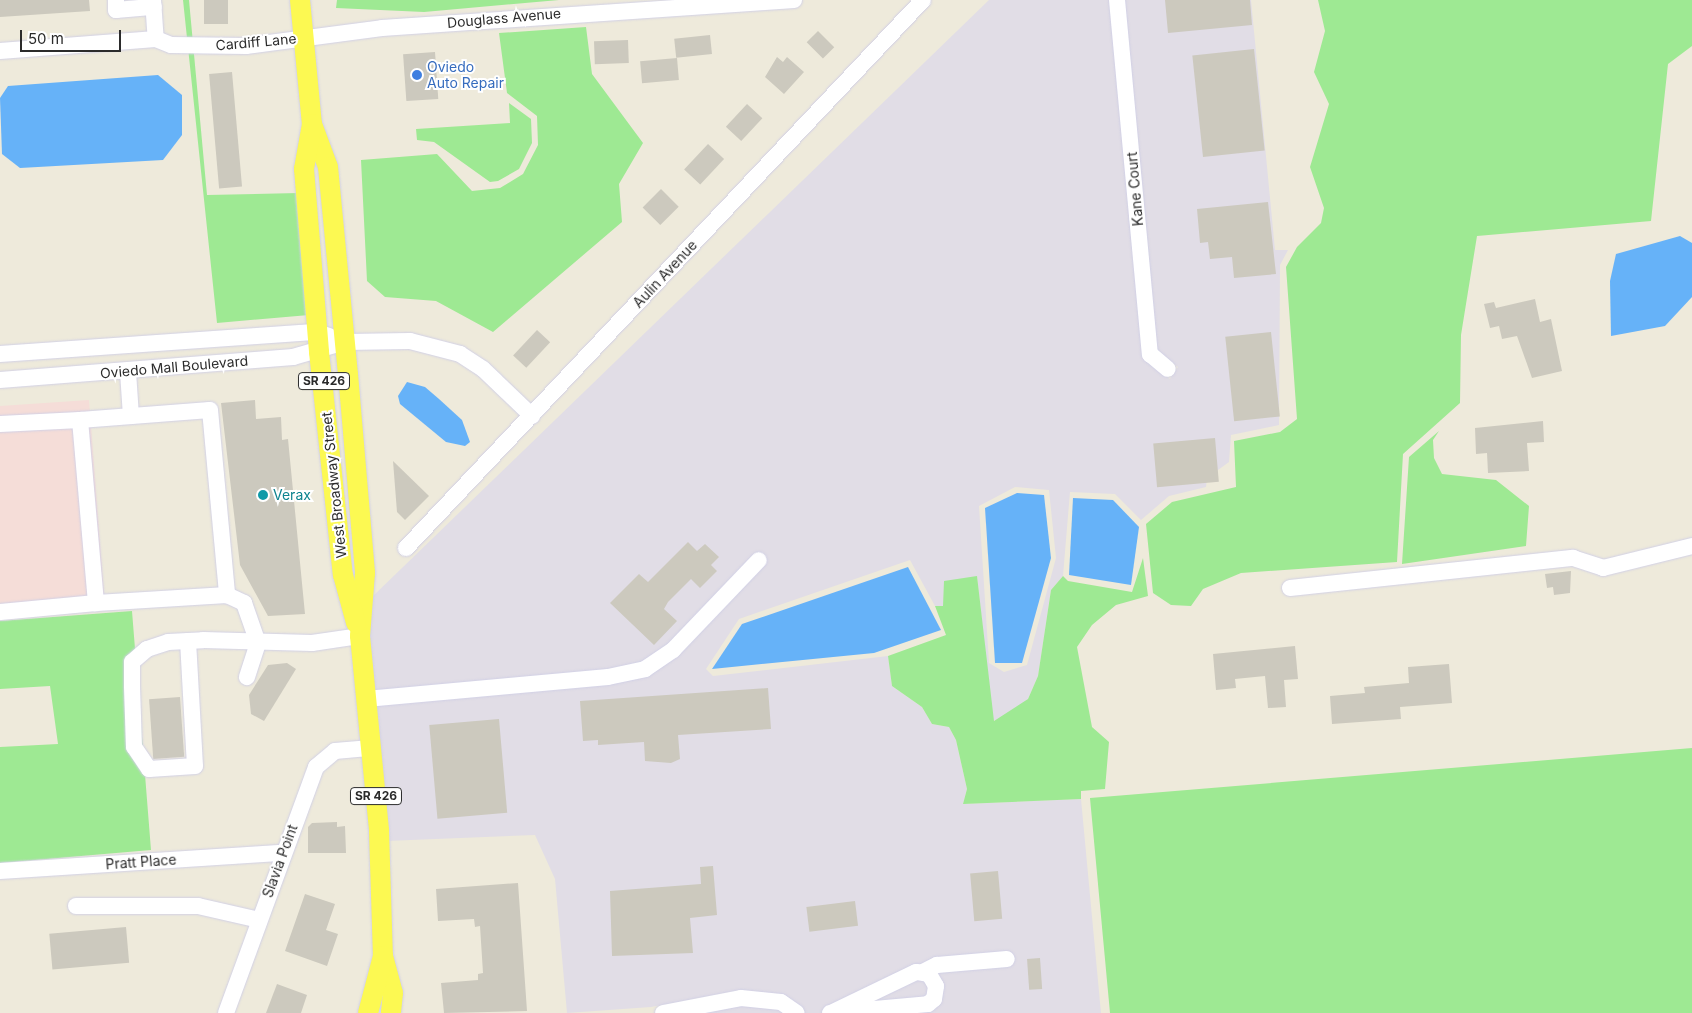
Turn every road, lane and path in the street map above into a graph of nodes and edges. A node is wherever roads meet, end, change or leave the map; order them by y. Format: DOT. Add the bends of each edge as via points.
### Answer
graph roads {
  1 [pos="116,0"];
  2 [pos="300,0"];
  3 [pos="794,0"];
  4 [pos="923,0"];
  5 [pos="1117,0"];
  6 [pos="747,1"];
  7 [pos="153,3"];
  8 [pos="593,6"];
  9 [pos="304,37"];
  10 [pos="156,39"];
  11 [pos="0,51"];
  12 [pos="312,124"];
  13 [pos="318,342"];
  14 [pos="345,342"];
  15 [pos="0,354"];
  16 [pos="1168,369"];
  17 [pos="128,372"];
  18 [pos="0,380"];
  19 [pos="132,416"];
  20 [pos="532,416"];
  21 [pos="80,420"];
  22 [pos="0,424"];
  23 [pos="1692,546"];
  24 [pos="406,548"];
  25 [pos="759,560"];
  26 [pos="1290,588"];
  27 [pos="227,595"];
  28 [pos="96,604"];
  29 [pos="0,612"];
  30 [pos="360,636"];
  31 [pos="188,641"];
  32 [pos="258,643"];
  33 [pos="247,677"];
  34 [pos="366,699"];
  35 [pos="371,748"];
  36 [pos="282,853"];
  37 [pos="0,871"];
  38 [pos="76,906"];
  39 [pos="259,920"];
  40 [pos="383,956"];
  41 [pos="1007,959"];
  42 [pos="922,972"];
  43 [pos="226,1013"];
  44 [pos="368,1013"];
  45 [pos="391,1013"];
  46 [pos="663,1013"];
  47 [pos="797,1013"];
  48 [pos="831,1013"];
  1 -- 7 [label="street" via="116,10"];
  2 -- 9 [label="main road, West Broadway Street / SR 426"];
  3 -- 6 [label="street, Douglass Avenue"];
  4 -- 20 [label="street, Aulin Avenue"];
  5 -- 16 [label="street, Kane Court" via="1150,354"];
  6 -- 8 [label="street, Douglass Avenue"];
  7 -- 10 [label="street"];
  8 -- 9 [label="street, Douglass Avenue"];
  9 -- 10 [label="street, Cardiff Lane" via="192,47"];
  9 -- 12 [label="main road, West Broadway Street / SR 426"];
  10 -- 11 [label="street, Cardiff Lane"];
  12 -- 13 [label="main road, West Broadway Street / SR 426" via="304,169"];
  12 -- 14 [label="main road, West Broadway Street / SR 426" via="328,166"];
  13 -- 14 [label="street, Oviedo Mall Boulevard"];
  13 -- 15 [label="street, Oviedo Mall Boulevard"];
  13 -- 17 [label="street, Oviedo Mall Boulevard"];
  13 -- 30 [label="main road, West Broadway Street / SR 426" via="343,575"];
  14 -- 20 [label="street, Oviedo Mall Boulevard" via="441,346 483,369"];
  14 -- 30 [label="main road, West Broadway Street / SR 426" via="365,573"];
  17 -- 18 [label="street, Oviedo Mall Boulevard"];
  17 -- 19 [label="street"];
  19 -- 21 [label="street"];
  19 -- 27 [label="street" via="210,410"];
  20 -- 24 [label="street, Aulin Avenue"];
  21 -- 22 [label="street"];
  21 -- 28 [label="street"];
  23 -- 26 [label="street" via="1604,568 1573,558"];
  25 -- 34 [label="street" via="673,650 645,669 608,677"];
  27 -- 28 [label="street"];
  27 -- 32 [label="street" via="244,603"];
  28 -- 29 [label="street"];
  30 -- 32 [label="street" via="312,643"];
  30 -- 34 [label="main road, West Broadway Street / SR 426"];
  31 -- 31 [label="street" via="196,766 149,769 134,747 132,662 146,649"];
  31 -- 32 [label="street"];
  32 -- 33 [label="street"];
  34 -- 35 [label="main road, West Broadway Street / SR 426"];
  35 -- 36 [label="street, Slavia Point" via="326,755"];
  35 -- 40 [label="main road, West Broadway Street / SR 426"];
  36 -- 37 [label="street, Pratt Place"];
  36 -- 39 [label="street, Slavia Point"];
  38 -- 39 [label="street" via="198,906"];
  39 -- 43 [label="street, Slavia Point"];
  40 -- 44 [label="main road, West Broadway Street / SR 426"];
  40 -- 45 [label="main road, West Broadway Street / SR 426" via="393,993"];
  41 -- 42 [label="street" via="936,966"];
  42 -- 48 [label="street" via="904,975"];
  42 -- 48 [label="street" via="936,986 934,999 928,1004"];
  46 -- 47 [label="street" via="741,998 781,1002"];
}
